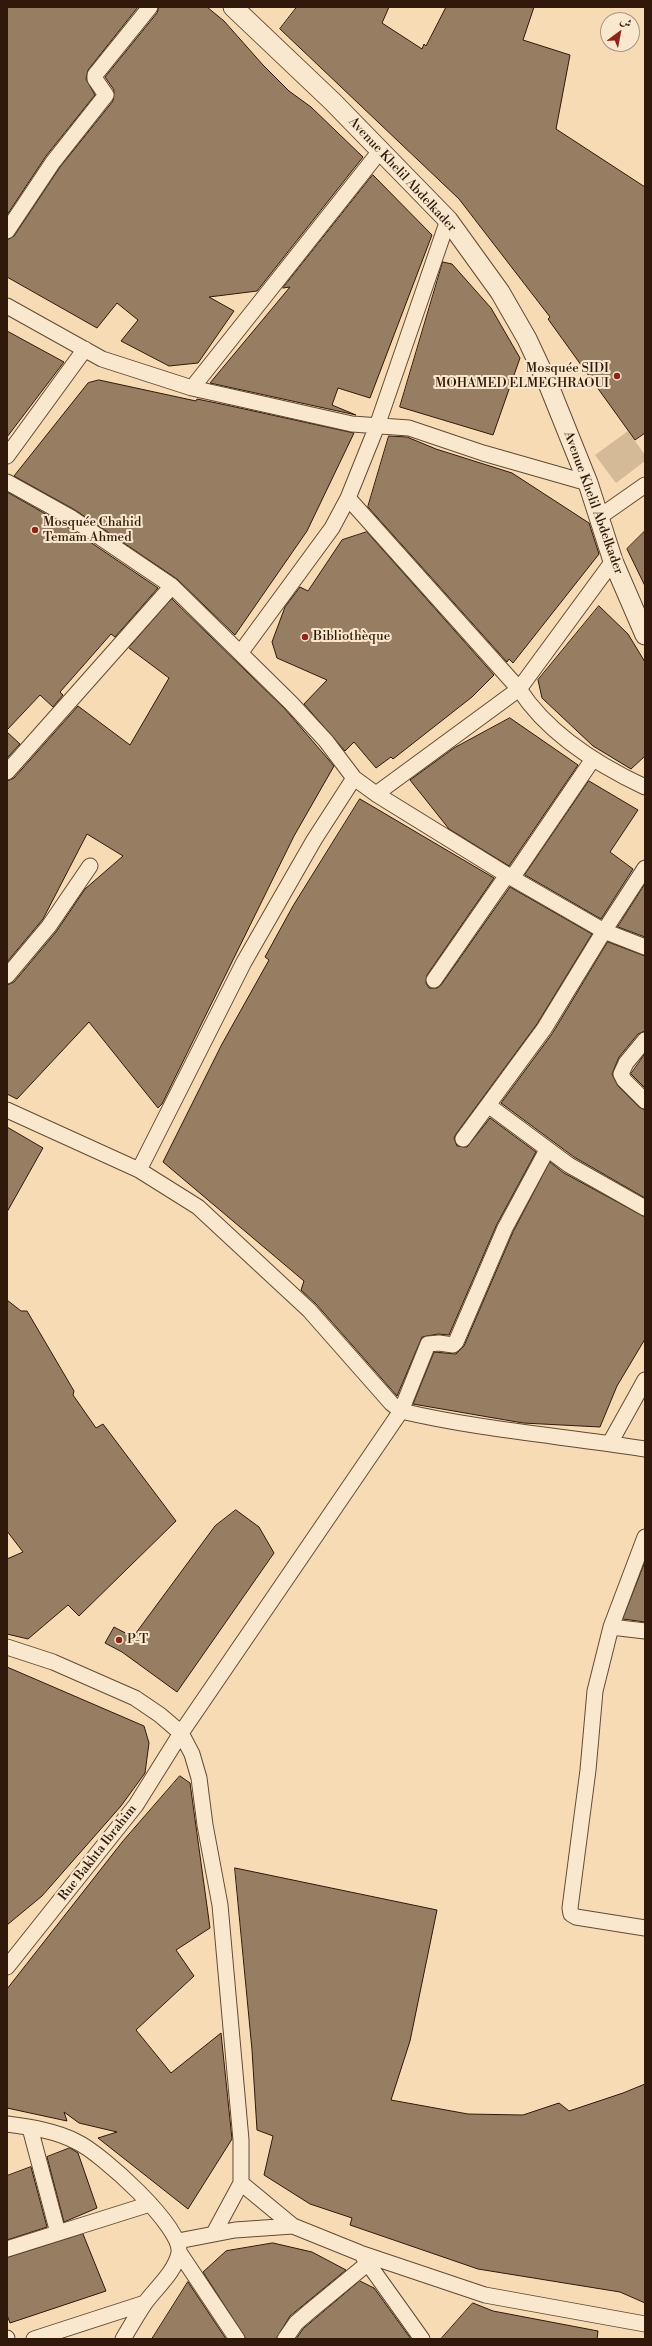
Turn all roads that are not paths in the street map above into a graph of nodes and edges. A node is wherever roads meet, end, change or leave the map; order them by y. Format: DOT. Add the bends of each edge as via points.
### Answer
graph roads {
  1 [pos="150,7"];
  2 [pos="233,7"];
  3 [pos="380,151"];
  4 [pos="448,220"];
  5 [pos="7,231"];
  6 [pos="7,306"];
  7 [pos="85,348"];
  8 [pos="192,388"];
  9 [pos="377,426"];
  10 [pos="7,456"];
  11 [pos="7,482"];
  12 [pos="588,483"];
  13 [pos="645,485"];
  14 [pos="348,498"];
  15 [pos="598,518"];
  16 [pos="612,561"];
  17 [pos="172,586"];
  18 [pos="645,635"];
  19 [pos="241,652"];
  20 [pos="519,689"];
  21 [pos="593,759"];
  22 [pos="7,772"];
  23 [pos="354,778"];
  24 [pos="645,787"];
  25 [pos="376,794"];
  26 [pos="90,866"];
  27 [pos="645,868"];
  28 [pos="510,877"];
  29 [pos="604,931"];
  30 [pos="645,947"];
  31 [pos="7,976"];
  32 [pos="434,980"];
  33 [pos="645,1040"];
  34 [pos="645,1101"];
  35 [pos="488,1105"];
  36 [pos="7,1110"];
  37 [pos="463,1138"];
  38 [pos="547,1150"];
  39 [pos="139,1170"];
  40 [pos="645,1208"];
  41 [pos="645,1380"];
  42 [pos="401,1411"];
  43 [pos="610,1443"];
  44 [pos="645,1449"];
  45 [pos="645,1537"];
  46 [pos="611,1627"];
  47 [pos="645,1632"];
  48 [pos="7,1647"];
  49 [pos="181,1733"];
  50 [pos="645,1928"];
  51 [pos="7,1967"];
  52 [pos="7,2124"];
  53 [pos="30,2128"];
  54 [pos="241,2183"];
  55 [pos="150,2204"];
  56 [pos="292,2226"];
  57 [pos="58,2233"];
  58 [pos="214,2233"];
  59 [pos="178,2247"];
  60 [pos="7,2249"];
  61 [pos="364,2258"];
  62 [pos="145,2303"];
  63 [pos="645,2324"];
  64 [pos="34,2339"];
  65 [pos="123,2339"];
  66 [pos="236,2339"];
  67 [pos="285,2339"];
  68 [pos="422,2339"];
  1 -- 5 [label="street" via="95,75 94,79 106,95 54,162"];
  2 -- 3 [label="street, Avenue Khelil Abdelkader" via="333,102"];
  3 -- 4 [label="street, Avenue Khelil Abdelkader"];
  3 -- 8 [label="street"];
  4 -- 9 [label="street"];
  4 -- 12 [label="street, Avenue Khelil Abdelkader" via="500,292 527,339"];
  6 -- 7 [label="street"];
  7 -- 8 [label="street" via="102,359"];
  7 -- 10 [label="street"];
  8 -- 9 [label="street" via="324,419"];
  9 -- 12 [label="street" via="409,428 483,453"];
  9 -- 14 [label="street"];
  11 -- 17 [label="street" via="70,517"];
  12 -- 15 [label="street, Avenue Khelil Abdelkader"];
  13 -- 15 [label="street"];
  14 -- 19 [label="street" via="332,528"];
  14 -- 20 [label="street"];
  15 -- 16 [label="street, Avenue Khelil Abdelkader"];
  16 -- 18 [label="street, Avenue Khelil Abdelkader"];
  16 -- 20 [label="street"];
  17 -- 19 [label="street"];
  17 -- 22 [label="street"];
  19 -- 23 [label="street" via="326,741"];
  20 -- 21 [label="street" via="527,702 548,723"];
  20 -- 25 [label="street"];
  21 -- 24 [label="street"];
  21 -- 28 [label="street"];
  23 -- 25 [label="street"];
  23 -- 39 [label="street" via="314,840 244,962"];
  25 -- 28 [label="street"];
  26 -- 31 [label="street" via="54,919"];
  27 -- 29 [label="street"];
  28 -- 29 [label="street"];
  28 -- 32 [label="street"];
  29 -- 30 [label="street"];
  29 -- 35 [label="street" via="544,1029"];
  33 -- 34 [label="street" via="621,1074"];
  35 -- 37 [label="street"];
  35 -- 38 [label="street"];
  36 -- 39 [label="street"];
  38 -- 40 [label="street"];
  38 -- 42 [label="street, Rue Bakhta Ibrahim" via="505,1228 456,1342 453,1345 439,1342 428,1344"];
  39 -- 42 [label="street" via="198,1207 309,1310 391,1403"];
  41 -- 43 [label="street"];
  42 -- 43 [label="street" via="438,1420 508,1431"];
  42 -- 49 [label="street, Rue Bakhta Ibrahim"];
  43 -- 44 [label="street"];
  45 -- 46 [label="street"];
  46 -- 47 [label="street"];
  46 -- 50 [label="street" via="595,1691 588,1770 570,1908 571,1914 576,1918"];
  48 -- 49 [label="street" via="53,1662 130,1695"];
  49 -- 51 [label="street, Rue Bakhta Ibrahim" via="136,1805"];
  49 -- 54 [label="street" via="192,1754 199,1778 220,1905 239,2096"];
  52 -- 53 [label="street"];
  53 -- 55 [label="street" via="78,2142"];
  53 -- 57 [label="street"];
  54 -- 56 [label="street"];
  54 -- 58 [label="street"];
  55 -- 57 [label="street"];
  55 -- 59 [label="street" via="164,2220"];
  56 -- 58 [label="street"];
  56 -- 61 [label="street"];
  57 -- 60 [label="street"];
  58 -- 59 [label="street"];
  59 -- 62 [label="street" via="172,2268"];
  59 -- 66 [label="street"];
  61 -- 63 [label="street" via="485,2295"];
  61 -- 67 [label="street" via="305,2315"];
  61 -- 68 [label="street"];
  62 -- 64 [label="street"];
  62 -- 65 [label="street"];
}
